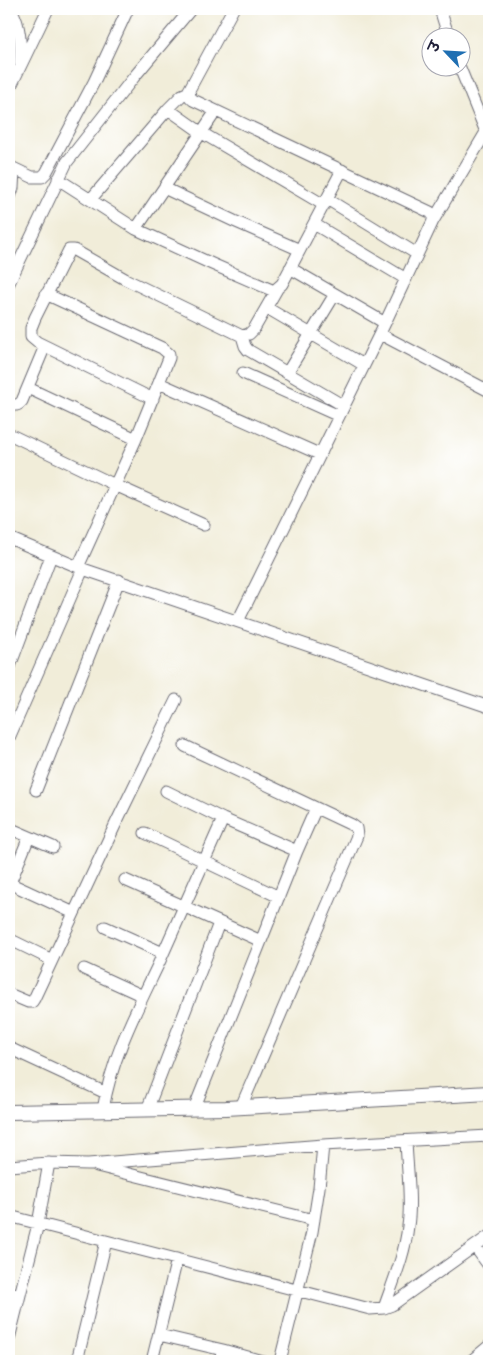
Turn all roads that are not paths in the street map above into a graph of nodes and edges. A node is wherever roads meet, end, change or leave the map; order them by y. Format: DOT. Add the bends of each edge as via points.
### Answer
graph roads {
  1 [pos="10,9"];
  2 [pos="48,9"];
  3 [pos="128,9"];
  4 [pos="191,9"];
  5 [pos="233,9"];
  6 [pos="440,9"];
  7 [pos="446,28"];
  8 [pos="20,67"];
  9 [pos="464,78"];
  10 [pos="9,90"];
  11 [pos="189,92"];
  12 [pos="168,109"];
  13 [pos="216,111"];
  14 [pos="488,131"];
  15 [pos="202,133"];
  16 [pos="12,168"];
  17 [pos="342,170"];
  18 [pos="58,179"];
  19 [pos="164,188"];
  20 [pos="9,199"];
  21 [pos="91,200"];
  22 [pos="325,202"];
  23 [pos="433,218"];
  24 [pos="314,224"];
  25 [pos="136,229"];
  26 [pos="300,250"];
  27 [pos="417,254"];
  28 [pos="290,268"];
  29 [pos="406,279"];
  30 [pos="9,283"];
  31 [pos="277,289"];
  32 [pos="46,294"];
  33 [pos="335,294"];
  34 [pos="267,308"];
  35 [pos="385,323"];
  36 [pos="311,334"];
  37 [pos="380,334"];
  38 [pos="242,336"];
  39 [pos="45,346"];
  40 [pos="364,365"];
  41 [pos="243,373"];
  42 [pos="287,373"];
  43 [pos="159,383"];
  44 [pos="28,388"];
  45 [pos="489,391"];
  46 [pos="152,399"];
  47 [pos="9,403"];
  48 [pos="342,411"];
  49 [pos="9,434"];
  50 [pos="136,439"];
  51 [pos="319,454"];
  52 [pos="115,485"];
  53 [pos="204,525"];
  54 [pos="9,538"];
  55 [pos="51,556"];
  56 [pos="81,568"];
  57 [pos="119,580"];
  58 [pos="238,621"];
  59 [pos="9,669"];
  60 [pos="176,700"];
  61 [pos="489,707"];
  62 [pos="9,738"];
  63 [pos="185,746"];
  64 [pos="36,790"];
  65 [pos="166,791"];
  66 [pos="316,808"];
  67 [pos="223,819"];
  68 [pos="9,828"];
  69 [pos="144,834"];
  70 [pos="29,837"];
  71 [pos="53,847"];
  72 [pos="297,851"];
  73 [pos="204,861"];
  74 [pos="125,880"];
  75 [pos="9,883"];
  76 [pos="279,897"];
  77 [pos="184,906"];
  78 [pos="74,913"];
  79 [pos="219,923"];
  80 [pos="106,927"];
  81 [pos="9,939"];
  82 [pos="261,941"];
  83 [pos="163,953"];
  84 [pos="52,960"];
  85 [pos="84,969"];
  86 [pos="9,994"];
  87 [pos="143,996"];
  88 [pos="9,1048"];
  89 [pos="106,1093"];
  90 [pos="489,1093"];
  91 [pos="241,1107"];
  92 [pos="194,1109"];
  93 [pos="104,1110"];
  94 [pos="147,1110"];
  95 [pos="9,1112"];
  96 [pos="489,1136"];
  97 [pos="406,1141"];
  98 [pos="323,1146"];
  99 [pos="50,1163"];
  100 [pos="88,1164"];
  101 [pos="9,1166"];
  102 [pos="9,1216"];
  103 [pos="314,1220"];
  104 [pos="38,1224"];
  105 [pos="489,1236"];
  106 [pos="106,1241"];
  107 [pos="475,1247"];
  108 [pos="177,1259"];
  109 [pos="489,1266"];
  110 [pos="298,1290"];
  111 [pos="14,1294"];
  112 [pos="384,1308"];
  113 [pos="159,1335"];
  114 [pos="9,1339"];
  115 [pos="489,1346"];
  116 [pos="221,1356"];
  117 [pos="77,1361"];
  118 [pos="152,1361"];
  119 [pos="262,1361"];
  120 [pos="280,1361"];
  121 [pos="471,1361"];
  1 -- 8 [label="street" via="19,28"];
  2 -- 8 [label="street"];
  3 -- 16 [label="street" via="46,173 42,177 32,177"];
  4 -- 18 [label="street" via="67,162"];
  5 -- 11 [label="street"];
  6 -- 7 [label="street"];
  8 -- 10 [label="street"];
  9 -- 14 [label="street"];
  11 -- 12 [label="street"];
  11 -- 13 [label="street" via="193,100"];
  12 -- 15 [label="street"];
  12 -- 21 [label="street"];
  13 -- 15 [label="street"];
  13 -- 17 [label="street"];
  14 -- 23 [label="street"];
  15 -- 19 [label="street"];
  15 -- 22 [label="street"];
  16 -- 20 [label="street" via="13,188"];
  17 -- 22 [label="street"];
  17 -- 23 [label="street" via="430,212"];
  18 -- 21 [label="street"];
  18 -- 30 [label="street"];
  19 -- 25 [label="street"];
  19 -- 26 [label="street"];
  21 -- 25 [label="street"];
  22 -- 24 [label="street"];
  22 -- 27 [label="street"];
  23 -- 27 [label="street"];
  24 -- 26 [label="street"];
  24 -- 29 [label="street"];
  25 -- 31 [label="street" via="271,290"];
  26 -- 28 [label="street"];
  27 -- 29 [label="street"];
  28 -- 31 [label="street"];
  28 -- 33 [label="street"];
  29 -- 35 [label="street"];
  31 -- 34 [label="street"];
  32 -- 38 [label="street" via="71,249"];
  32 -- 39 [label="street" via="30,332 32,339"];
  32 -- 43 [label="street" via="166,351 169,362"];
  33 -- 35 [label="street"];
  33 -- 36 [label="street"];
  34 -- 36 [label="street"];
  34 -- 38 [label="street" via="254,329"];
  35 -- 37 [label="street"];
  36 -- 40 [label="street"];
  36 -- 42 [label="street"];
  37 -- 40 [label="street"];
  37 -- 45 [label="street"];
  38 -- 42 [label="street" via="248,350"];
  39 -- 44 [label="street"];
  39 -- 46 [label="street"];
  40 -- 48 [label="street"];
  41 -- 48 [label="street"];
  42 -- 48 [label="street"];
  43 -- 46 [label="street"];
  43 -- 51 [label="street"];
  44 -- 47 [label="street" via="20,404"];
  44 -- 50 [label="street"];
  46 -- 50 [label="street"];
  48 -- 51 [label="street"];
  49 -- 52 [label="street"];
  50 -- 52 [label="street"];
  51 -- 58 [label="street"];
  52 -- 53 [label="street"];
  52 -- 56 [label="street"];
  54 -- 55 [label="street"];
  55 -- 56 [label="street"];
  55 -- 59 [label="street"];
  56 -- 57 [label="street"];
  56 -- 62 [label="street"];
  57 -- 58 [label="street"];
  57 -- 64 [label="street"];
  58 -- 61 [label="street"];
  60 -- 78 [label="street"];
  63 -- 66 [label="street"];
  65 -- 67 [label="street"];
  66 -- 72 [label="street"];
  66 -- 91 [label="street" via="352,825 357,836"];
  67 -- 72 [label="street"];
  67 -- 73 [label="street"];
  68 -- 70 [label="street"];
  69 -- 73 [label="street"];
  70 -- 71 [label="street"];
  70 -- 75 [label="street"];
  72 -- 76 [label="street"];
  73 -- 76 [label="street"];
  73 -- 77 [label="street"];
  74 -- 77 [label="street"];
  75 -- 78 [label="street"];
  76 -- 82 [label="street"];
  77 -- 79 [label="street"];
  77 -- 83 [label="street"];
  78 -- 84 [label="street"];
  79 -- 82 [label="street"];
  79 -- 94 [label="street"];
  80 -- 83 [label="street"];
  81 -- 84 [label="street"];
  82 -- 92 [label="street"];
  83 -- 87 [label="street"];
  84 -- 86 [label="street" via="32,1002"];
  85 -- 87 [label="street"];
  87 -- 89 [label="street"];
  88 -- 89 [label="street"];
  89 -- 93 [label="street"];
  90 -- 91 [label="street"];
  91 -- 92 [label="street"];
  92 -- 94 [label="street"];
  93 -- 94 [label="street"];
  93 -- 95 [label="street"];
  96 -- 97 [label="street"];
  97 -- 98 [label="street"];
  97 -- 112 [label="street" via="409,1226"];
  98 -- 100 [label="street"];
  98 -- 103 [label="street"];
  99 -- 100 [label="street"];
  99 -- 101 [label="street"];
  99 -- 104 [label="street"];
  100 -- 103 [label="street"];
  102 -- 104 [label="street"];
  103 -- 110 [label="street"];
  104 -- 106 [label="street"];
  104 -- 111 [label="street"];
  105 -- 107 [label="street"];
  106 -- 108 [label="street"];
  106 -- 117 [label="street"];
  107 -- 109 [label="street"];
  107 -- 112 [label="street"];
  108 -- 110 [label="street"];
  108 -- 113 [label="street"];
  110 -- 112 [label="street" via="370,1309"];
  110 -- 120 [label="street"];
  111 -- 114 [label="street"];
  113 -- 116 [label="street"];
  113 -- 118 [label="street"];
  115 -- 121 [label="street"];
  116 -- 119 [label="street"];
}
